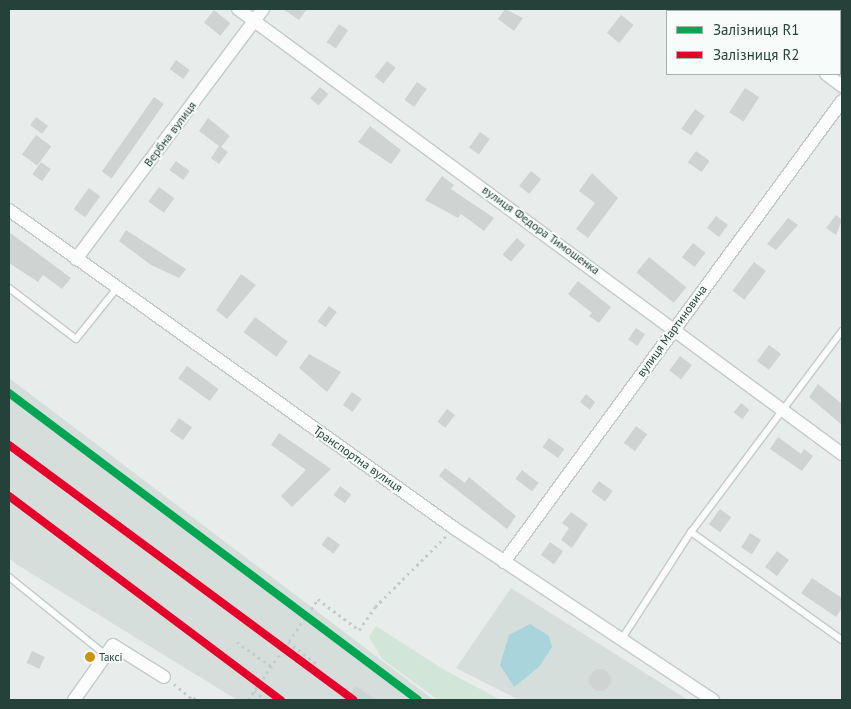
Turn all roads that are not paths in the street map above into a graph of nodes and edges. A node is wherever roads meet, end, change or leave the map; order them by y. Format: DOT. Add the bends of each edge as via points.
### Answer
graph roads {
  1 [pos="238,9"];
  2 [pos="263,9"];
  3 [pos="254,21"];
  4 [pos="827,75"];
  5 [pos="842,86"];
  6 [pos="842,101"];
  7 [pos="9,210"];
  8 [pos="76,259"];
  9 [pos="9,288"];
  10 [pos="117,288"];
  11 [pos="674,327"];
  12 [pos="842,331"];
  13 [pos="784,409"];
  14 [pos="842,454"];
  15 [pos="691,532"];
  16 [pos="504,562"];
  17 [pos="9,577"];
  18 [pos="621,640"];
  19 [pos="842,640"];
  20 [pos="107,656"];
  21 [pos="164,677"];
  22 [pos="74,700"];
  23 [pos="713,700"];
  1 -- 3 [label="street, вулиця Федора Тимошенка"];
  2 -- 3 [label="street, Вербна вулиця"];
  3 -- 8 [label="street, Вербна вулиця"];
  3 -- 11 [label="street, вулиця Федора Тимошенка"];
  4 -- 5 [label="street"];
  6 -- 11 [label="street, вулиця Мартиновича"];
  7 -- 8 [label="street, Транспортна вулиця"];
  8 -- 10 [label="street, Транспортна вулиця"];
  9 -- 10 [label="lane" via="76,339"];
  10 -- 16 [label="street, Транспортна вулиця"];
  11 -- 13 [label="street, вулиця Федора Тимошенка"];
  11 -- 16 [label="street, вулиця Мартиновича"];
  12 -- 13 [label="lane"];
  13 -- 14 [label="street, вулиця Федора Тимошенка"];
  13 -- 15 [label="lane"];
  15 -- 18 [label="lane"];
  15 -- 19 [label="lane"];
  16 -- 18 [label="street, Транспортна вулиця"];
  17 -- 20 [label="lane"];
  18 -- 23 [label="street, Транспортна вулиця"];
  20 -- 21 [label="street" via="113,645"];
  20 -- 22 [label="street"];
}
